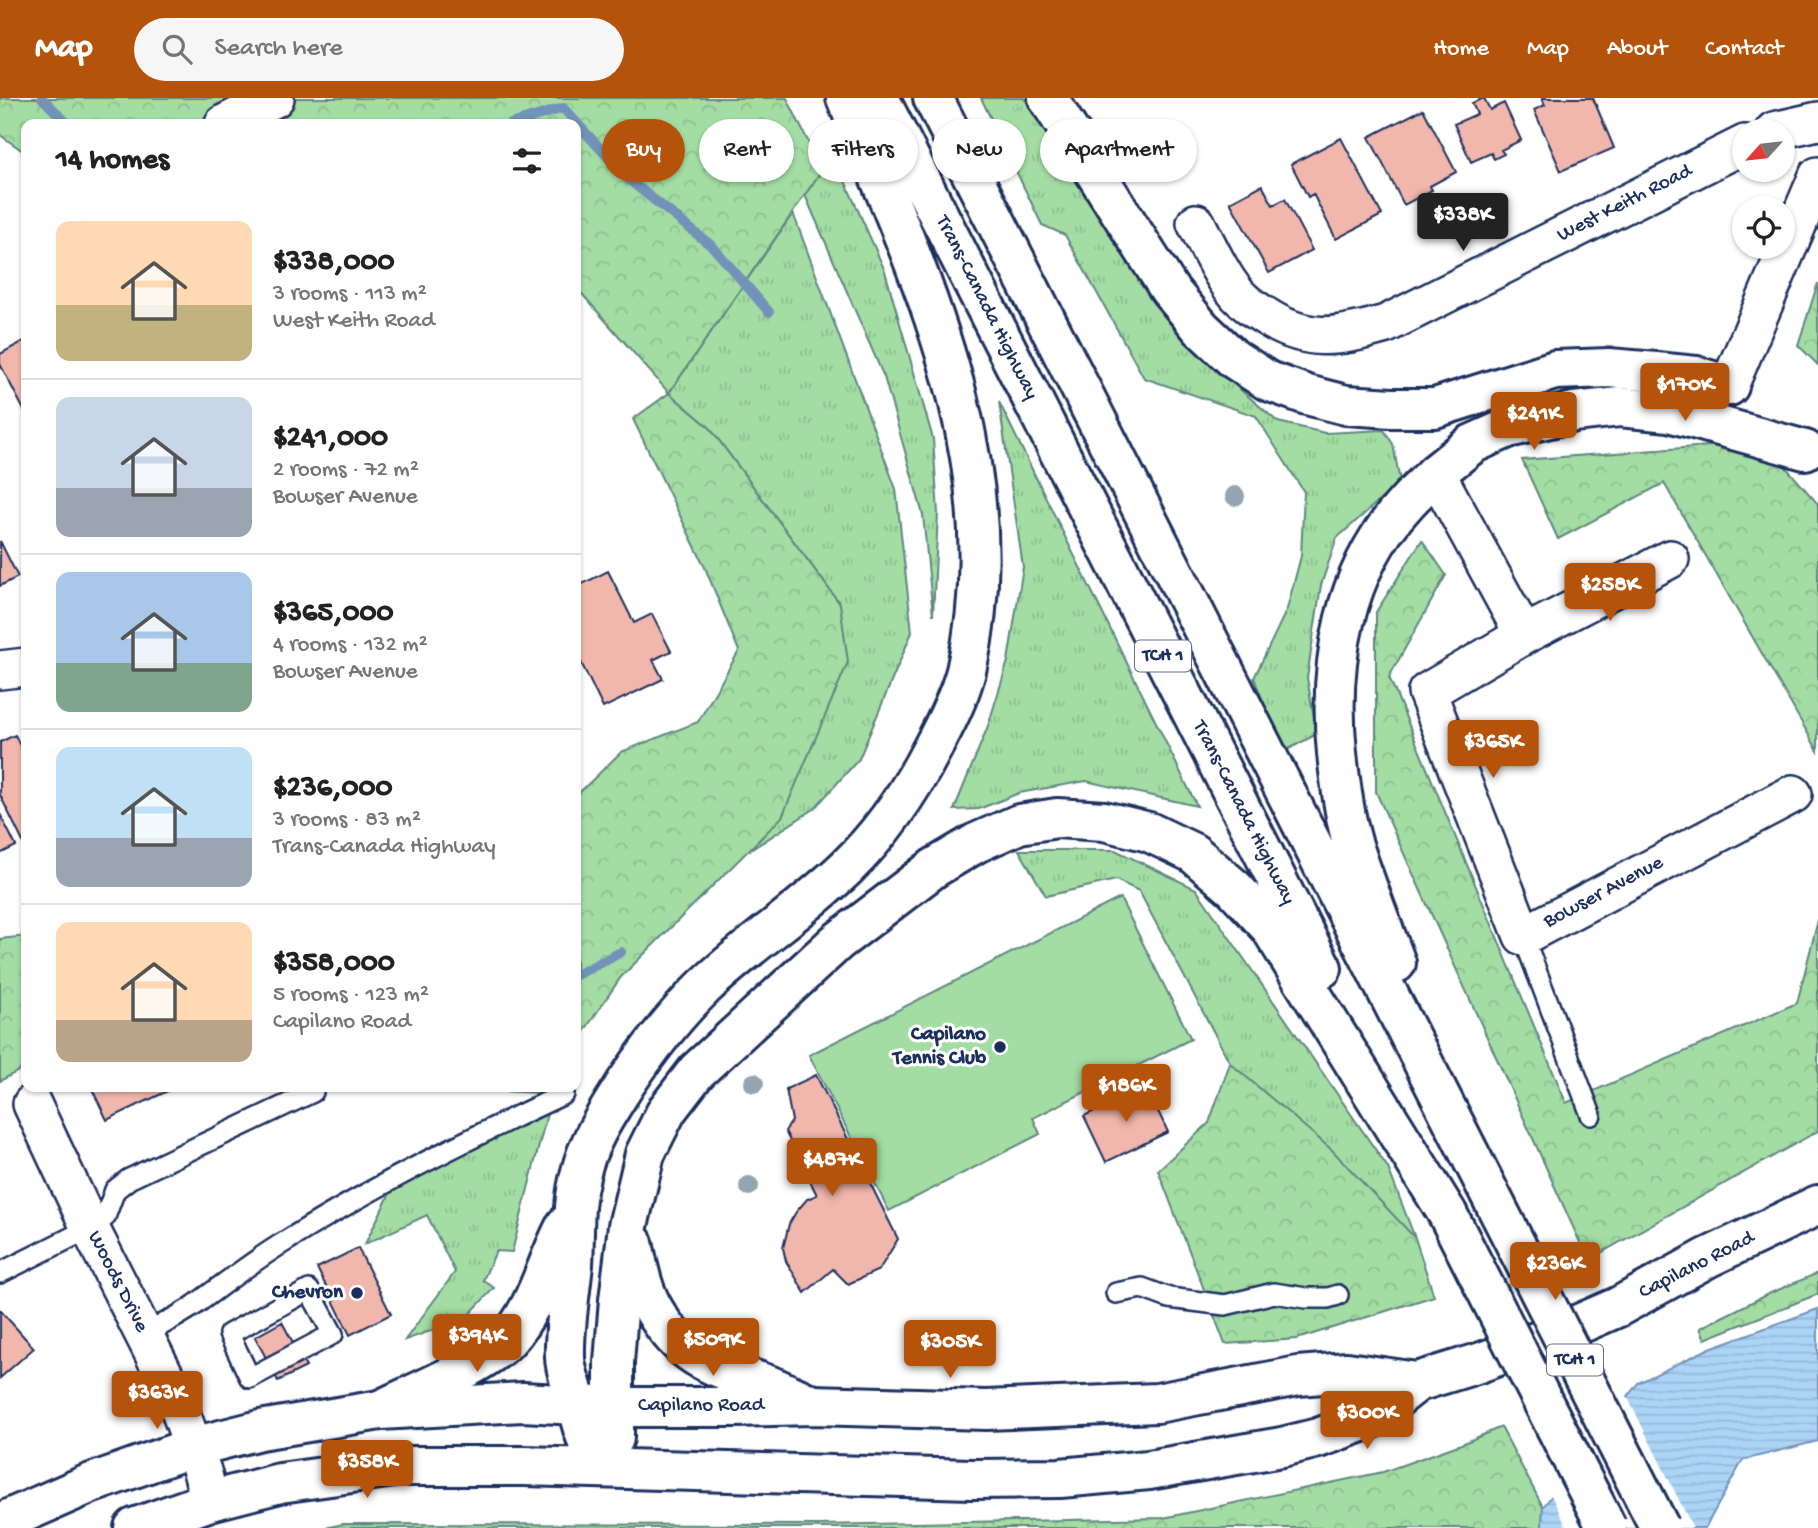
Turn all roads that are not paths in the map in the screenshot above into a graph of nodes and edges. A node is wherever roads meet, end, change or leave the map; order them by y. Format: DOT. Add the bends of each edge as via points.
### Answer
graph roads {
  1 [pos="275,98"];
  2 [pos="846,98"];
  3 [pos="879,98"];
  4 [pos="933,98"];
  5 [pos="1048,98"];
  6 [pos="234,119"];
  7 [pos="1818,121"];
  8 [pos="1796,126"];
  9 [pos="1732,150"];
  10 [pos="1818,176"];
  11 [pos="1196,223"];
  12 [pos="1730,386"];
  13 [pos="1620,407"];
  14 [pos="1811,454"];
  15 [pos="1436,473"];
  16 [pos="1670,559"];
  17 [pos="1524,635"];
  18 [pos="21,668"];
  19 [pos="0,670"];
  20 [pos="1793,794"];
  21 [pos="1523,936"];
  22 [pos="313,1092"];
  23 [pos="564,1094"];
  24 [pos="32,1104"];
  25 [pos="1591,1115"];
  26 [pos="1489,1192"];
  27 [pos="1818,1205"];
  28 [pos="573,1210"];
  29 [pos="1447,1213"];
  30 [pos="628,1226"];
  31 [pos="90,1228"];
  32 [pos="0,1273"];
  33 [pos="1116,1293"];
  34 [pos="1338,1295"];
  35 [pos="333,1334"];
  36 [pos="144,1335"];
  37 [pos="1417,1382"];
  38 [pos="576,1405"];
  39 [pos="813,1405"];
  40 [pos="614,1407"];
  41 [pos="380,1410"];
  42 [pos="193,1447"];
  43 [pos="598,1468"];
  44 [pos="210,1501"];
  45 [pos="0,1523"];
  46 [pos="134,1528"];
  47 [pos="1608,1528"];
  48 [pos="1660,1528"];
  1 -- 6 [label="street"];
  2 -- 28 [label="main road" via="940,332 969,446 979,561 965,675 921,771 884,825 848,866 704,987 658,1038 598,1126"];
  3 -- 29 [label="main road, Trans-Canada Highway / TCH 1"];
  4 -- 26 [label="main road, TCH 1"];
  5 -- 12 [label="main road" via="1169,289 1234,359 1268,381 1346,405 1392,408 1435,408 1555,370 1656,372 1696,376"];
  7 -- 8 [label="street"];
  9 -- 11 [label="street, West Keith Road" via="1385,324 1352,334 1325,337 1299,333 1257,311 1233,290"];
  10 -- 12 [label="street"];
  12 -- 13 [label="main road" via="1705,393 1648,392"];
  12 -- 14 [label="main road" via="1747,408"];
  13 -- 14 [label="main road" via="1669,412"];
  13 -- 15 [label="main road" via="1507,428 1472,444"];
  15 -- 17 [label="street"];
  15 -- 26 [label="main road" via="1404,504 1354,586 1341,629 1334,724 1352,841"];
  16 -- 17 [label="street, Bowser Avenue"];
  17 -- 21 [label="street, Bowser Avenue" via="1427,692"];
  18 -- 19 [label="street"];
  20 -- 21 [label="street, Bowser Avenue"];
  21 -- 25 [label="lane"];
  22 -- 31 [label="lane" via="129,1179 115,1190 105,1217"];
  23 -- 36 [label="lane" via="387,1180"];
  24 -- 31 [label="street, Woods Drive"];
  26 -- 48 [label="main road, TCH 1, bridge"];
  27 -- 37 [label="main road, Capilano Road" via="1592,1318"];
  28 -- 38 [label="main road" via="565,1358"];
  28 -- 41 [label="main road" via="543,1279 507,1339 468,1366"];
  29 -- 30 [label="main road" via="1270,927 1234,888 1193,853 1149,832 1104,821 1057,818 1019,824 934,868 837,942 697,1071 667,1110 645,1154"];
  29 -- 47 [label="main road, Trans-Canada Highway / TCH 1, bridge"];
  30 -- 39 [label="main road" via="654,1310 689,1353 714,1368"];
  30 -- 40 [label="main road"];
  31 -- 32 [label="lane"];
  31 -- 36 [label="street, Woods Drive"];
  33 -- 34 [label="lane" via="1142,1288 1169,1298 1224,1304 1274,1293 1306,1298"];
  35 -- 35 [label="lane" via="250,1378 229,1334 309,1290"];
  36 -- 42 [label="street, Woods Drive" via="174,1394"];
  37 -- 39 [label="main road, Capilano Road" via="1347,1371 1157,1403 986,1410"];
  37 -- 43 [label="main road, Capilano Road" via="1370,1419 1318,1438 1149,1470 972,1479"];
  38 -- 40 [label="main road, Capilano Road"];
  38 -- 41 [label="main road, Capilano Road" via="523,1402"];
  38 -- 43 [label="main road"];
  39 -- 40 [label="main road, Capilano Road"];
  40 -- 43 [label="main road" via="614,1438"];
  41 -- 42 [label="main road, Capilano Road" via="260,1430"];
  42 -- 44 [label="street, Woods Drive"];
  42 -- 45 [label="main road, Capilano Road" via="89,1484"];
  43 -- 44 [label="main road, Capilano Road" via="402,1466 281,1483"];
  44 -- 46 [label="main road, Capilano Road"];
}
